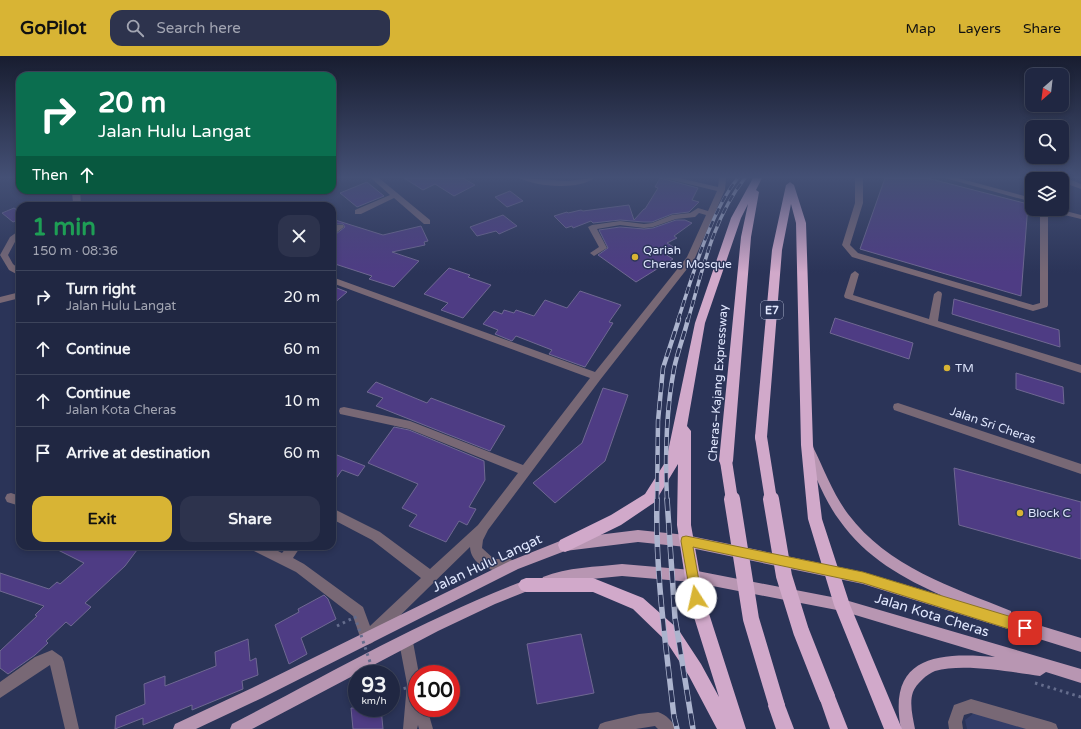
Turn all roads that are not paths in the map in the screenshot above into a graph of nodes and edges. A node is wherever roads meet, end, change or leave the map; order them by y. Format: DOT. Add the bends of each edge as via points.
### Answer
graph roads {
  1 [pos="364,209"];
  2 [pos="413,209"];
  3 [pos="712,209"];
  4 [pos="741,209"];
  5 [pos="752,209"];
  6 [pos="785,209"];
  7 [pos="798,209"];
  8 [pos="858,209"];
  9 [pos="358,212"];
  10 [pos="710,214"];
  11 [pos="1069,214"];
  12 [pos="1044,216"];
  13 [pos="1081,217"];
  14 [pos="427,222"];
  15 [pos="340,227"];
  16 [pos="336,230"];
  17 [pos="16,237"];
  18 [pos="594,253"];
  19 [pos="16,272"];
  20 [pos="854,274"];
  21 [pos="336,281"];
  22 [pos="938,294"];
  23 [pos="16,296"];
  24 [pos="0,300"];
  25 [pos="933,322"];
  26 [pos="1081,369"];
  27 [pos="597,377"];
  28 [pos="685,401"];
  29 [pos="898,407"];
  30 [pos="344,411"];
  31 [pos="807,445"];
  32 [pos="1081,469"];
  33 [pos="525,471"];
  34 [pos="336,515"];
  35 [pos="484,526"];
  36 [pos="686,541"];
  37 [pos="565,545"];
  38 [pos="264,550"];
  39 [pos="291,550"];
  40 [pos="284,560"];
  41 [pos="514,565"];
  42 [pos="831,571"];
  43 [pos="692,576"];
  44 [pos="430,578"];
  45 [pos="526,585"];
  46 [pos="842,605"];
  47 [pos="1054,636"];
  48 [pos="367,638"];
  49 [pos="406,642"];
  50 [pos="1081,645"];
  51 [pos="411,665"];
  52 [pos="1064,671"];
  53 [pos="1081,676"];
  54 [pos="0,691"];
  55 [pos="412,717"];
  56 [pos="423,717"];
  57 [pos="72,729"];
  58 [pos="180,729"];
  59 [pos="237,729"];
  60 [pos="410,729"];
  61 [pos="426,729"];
  62 [pos="608,729"];
  63 [pos="669,729"];
  64 [pos="726,729"];
  65 [pos="737,729"];
  66 [pos="785,729"];
  67 [pos="839,729"];
  68 [pos="893,729"];
  69 [pos="908,729"];
  70 [pos="956,729"];
  71 [pos="1051,729"];
  1 -- 9 [label="street"];
  2 -- 14 [label="street"];
  3 -- 10 [label="street"];
  4 -- 28 [label="highway" via="700,323"];
  5 -- 66 [label="highway, Cheras–Kajang Expressway, bridge" via="746,237 726,461 752,619"];
  6 -- 67 [label="highway, E7, bridge" via="777,250 761,437 784,576 801,631"];
  7 -- 31 [label="highway" via="801,223 805,322"];
  8 -- 12 [label="street" via="846,245 855,255 1033,308 1044,305"];
  10 -- 18 [label="street" via="698,210 692,215 670,218 653,225 620,223 592,227 603,248"];
  10 -- 27 [label="street" via="691,258"];
  11 -- 13 [label="street"];
  15 -- 16 [label="street"];
  17 -- 19 [label="street" via="4,255 8,265"];
  20 -- 25 [label="street" via="848,296"];
  21 -- 27 [label="street"];
  22 -- 25 [label="street"];
  23 -- 24 [label="street"];
  25 -- 26 [label="street"];
  27 -- 33 [label="street"];
  28 -- 36 [label="highway"];
  28 -- 37 [label="highway" via="672,463 650,498 616,520"];
  29 -- 32 [label="street, Jalan Sri Cheras"];
  30 -- 33 [label="street" via="410,425"];
  31 -- 42 [label="highway" via="814,519"];
  31 -- 47 [label="main road" via="843,517 877,554 904,572"];
  33 -- 35 [label="street"];
  34 -- 44 [label="street" via="376,536"];
  35 -- 41 [label="street" via="477,539 476,550 484,562 498,567"];
  35 -- 44 [label="street"];
  36 -- 37 [label="main road, Jalan Hulu Langat" via="638,536"];
  36 -- 42 [label="main road, Jalan Hulu Langat"];
  36 -- 43 [label="highway"];
  37 -- 41 [label="main road, Jalan Hulu Langat"];
  38 -- 40 [label="street"];
  39 -- 40 [label="street"];
  40 -- 48 [label="street" via="300,568 358,612"];
  41 -- 48 [label="main road, Jalan Hulu Langat"];
  42 -- 46 [label="highway"];
  42 -- 47 [label="main road, Jalan Kota Cheras" via="863,578"];
  43 -- 45 [label="main road" via="622,570"];
  43 -- 46 [label="main road"];
  43 -- 65 [label="highway" via="696,598"];
  44 -- 48 [label="street"];
  45 -- 49 [label="main road" via="433,626"];
  45 -- 64 [label="highway" via="593,586 638,603 672,634 695,670"];
  46 -- 52 [label="main road, Jalan Kota Cheras"];
  46 -- 68 [label="highway"];
  47 -- 50 [label="main road, Jalan Kota Cheras"];
  48 -- 58 [label="main road, Jalan Hulu Langat"];
  49 -- 51 [label="street"];
  49 -- 59 [label="main road"];
  52 -- 53 [label="main road, Jalan Kota Cheras"];
  52 -- 69 [label="main road" via="1000,665 934,665 919,673 904,698"];
  54 -- 57 [label="street" via="40,662 52,657 57,662"];
  55 -- 60 [label="street"];
  56 -- 61 [label="street"];
  62 -- 63 [label="street" via="658,719"];
  70 -- 71 [label="street" via="955,722 959,710 971,706"];
}
